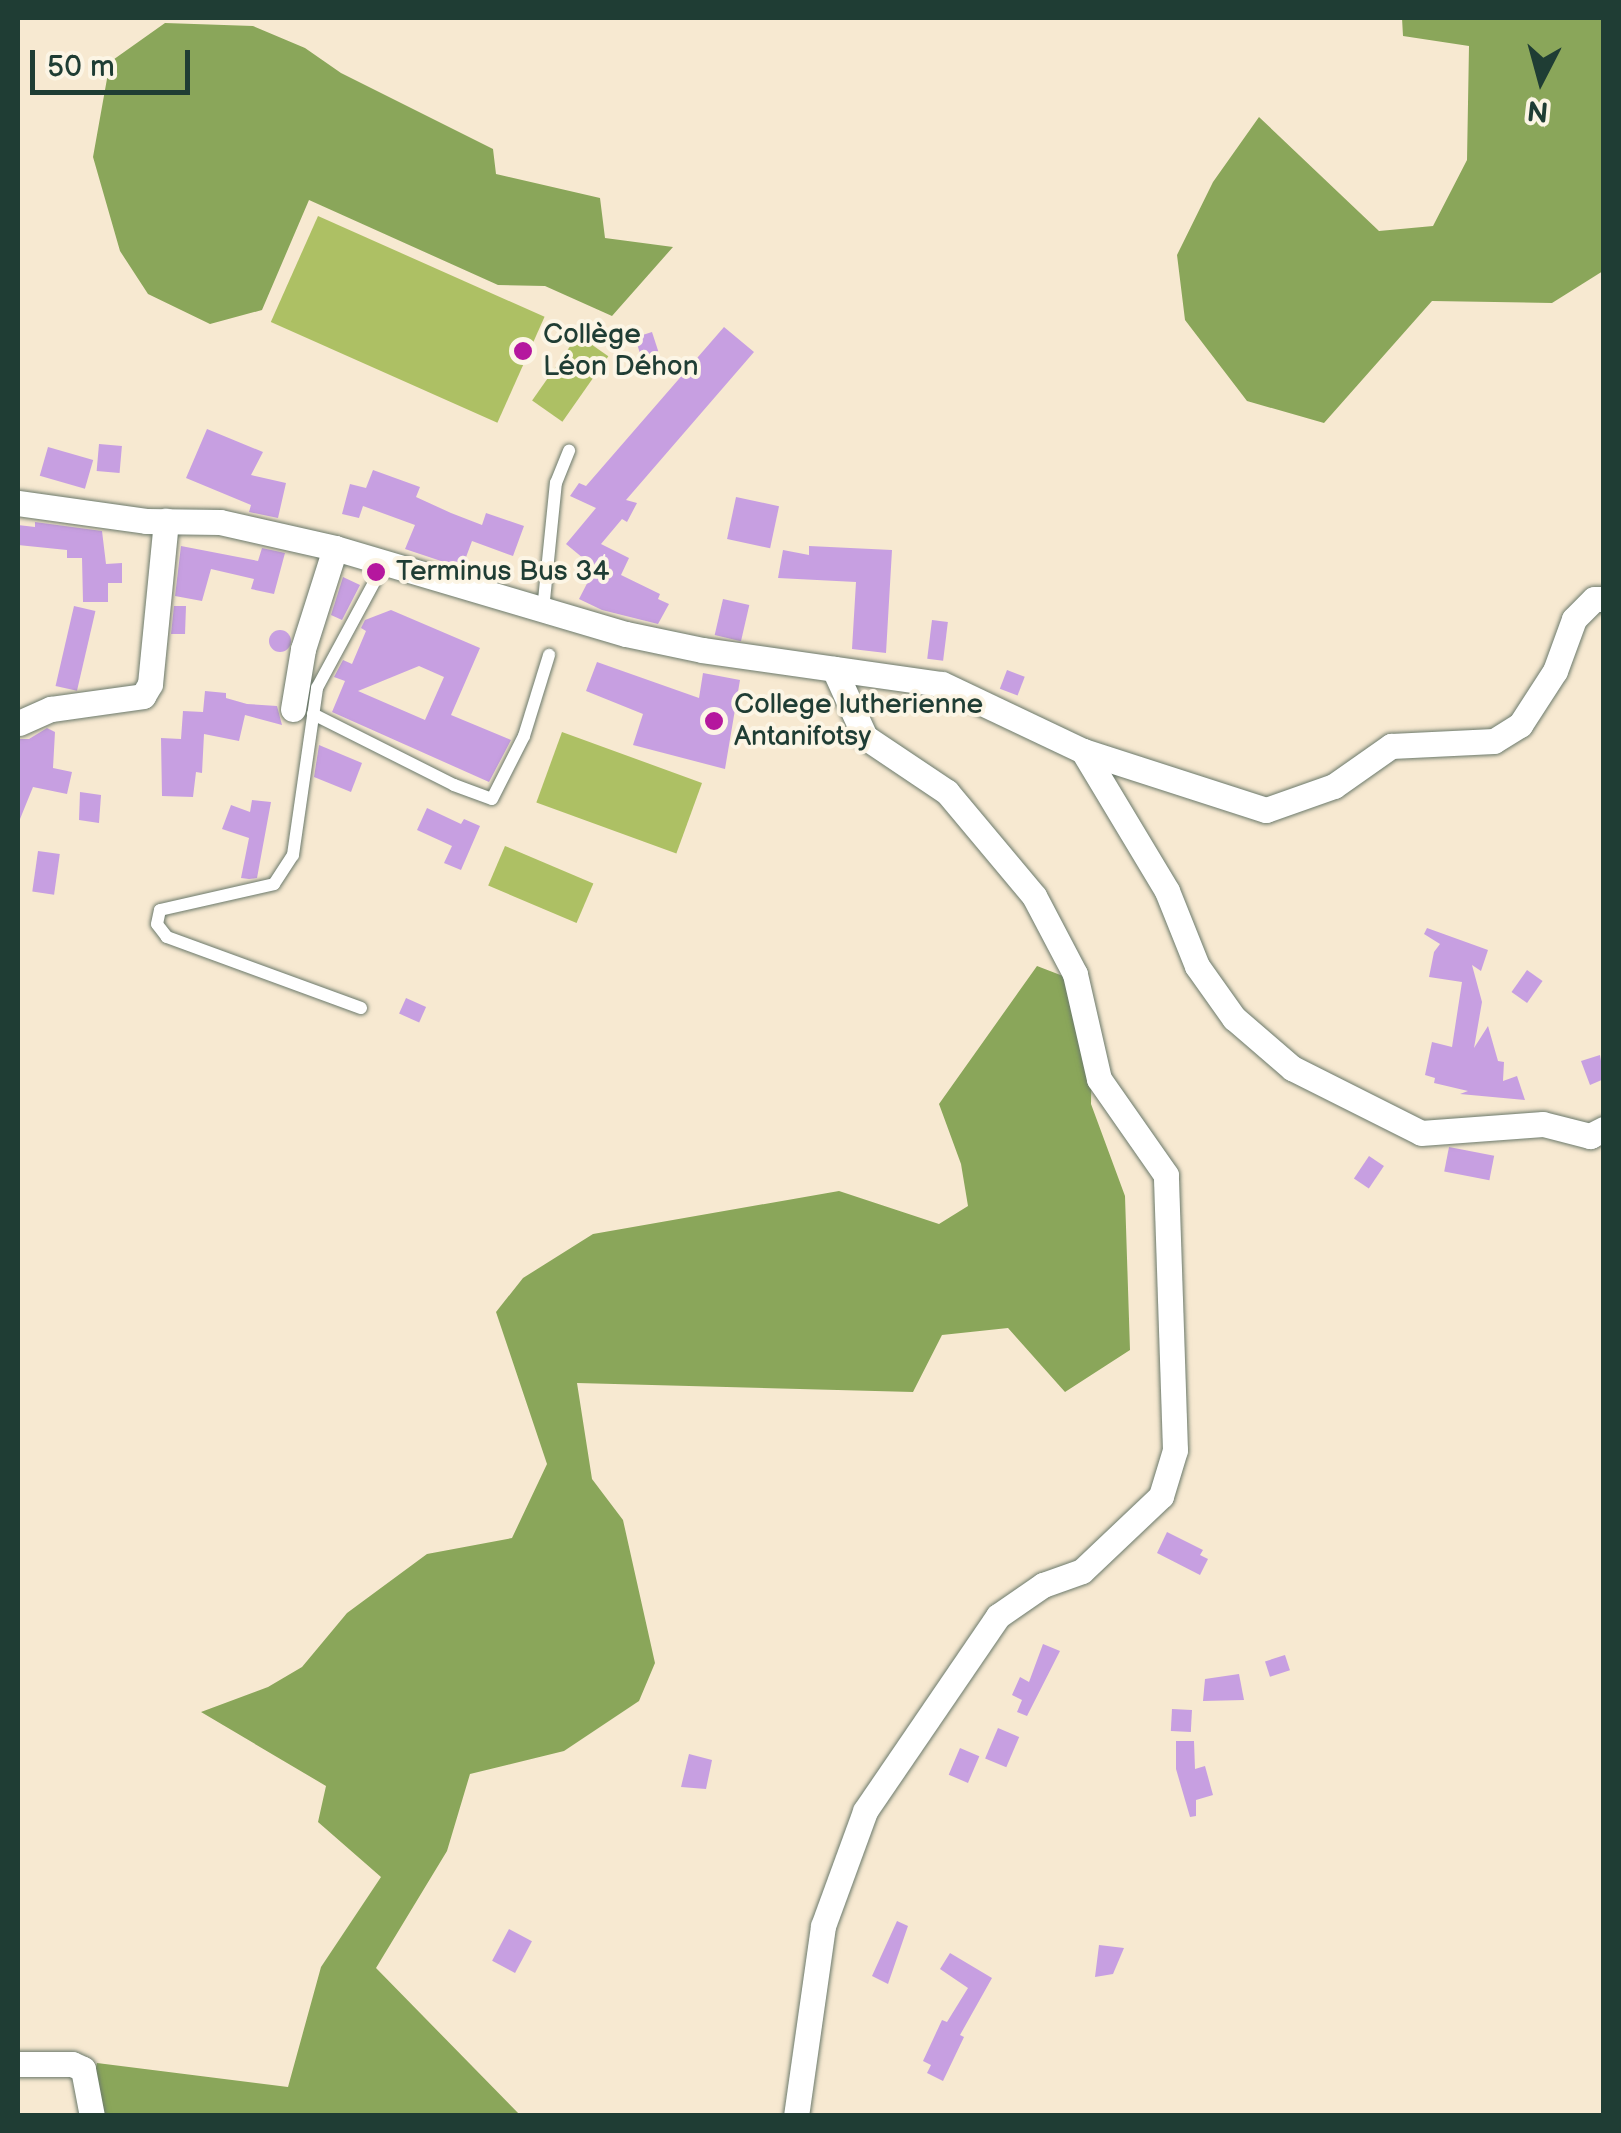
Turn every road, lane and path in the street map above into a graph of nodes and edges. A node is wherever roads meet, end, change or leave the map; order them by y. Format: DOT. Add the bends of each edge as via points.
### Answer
graph roads {
  1 [pos="569,452"];
  2 [pos="18,503"];
  3 [pos="166,522"];
  4 [pos="335,548"];
  5 [pos="383,566"];
  6 [pos="1604,599"];
  7 [pos="543,610"];
  8 [pos="549,655"];
  9 [pos="834,669"];
  10 [pos="303,712"];
  11 [pos="19,723"];
  12 [pos="1083,751"];
  13 [pos="362,1008"];
  14 [pos="1604,1128"];
  15 [pos="18,2064"];
  16 [pos="92,2116"];
  17 [pos="796,2116"];
  1 -- 7 [label="lane" via="556,483"];
  2 -- 3 [label="street"];
  3 -- 4 [label="street" via="220,522"];
  3 -- 11 [label="street" via="150,684 143,696 51,709"];
  4 -- 5 [label="street"];
  4 -- 10 [label="street" via="303,649"];
  5 -- 7 [label="street"];
  5 -- 10 [label="lane"];
  6 -- 12 [label="street" via="1594,598 1574,619 1555,671 1520,725 1494,741 1391,746 1334,786 1266,810"];
  7 -- 9 [label="street" via="702,650"];
  8 -- 10 [label="lane" via="524,736 492,799"];
  9 -- 12 [label="street" via="942,684"];
  9 -- 17 [label="street" via="865,738 948,792 1034,896 1075,974 1099,1080 1166,1175 1175,1450 1161,1496 1082,1571 1043,1585 998,1616 865,1811 823,1926"];
  10 -- 13 [label="lane" via="293,855 274,884 160,910 157,924 167,938"];
  12 -- 14 [label="street" via="1167,892 1197,966 1234,1018 1292,1068 1422,1133 1543,1124 1590,1136"];
  15 -- 16 [label="street" via="83,2069"];
}
